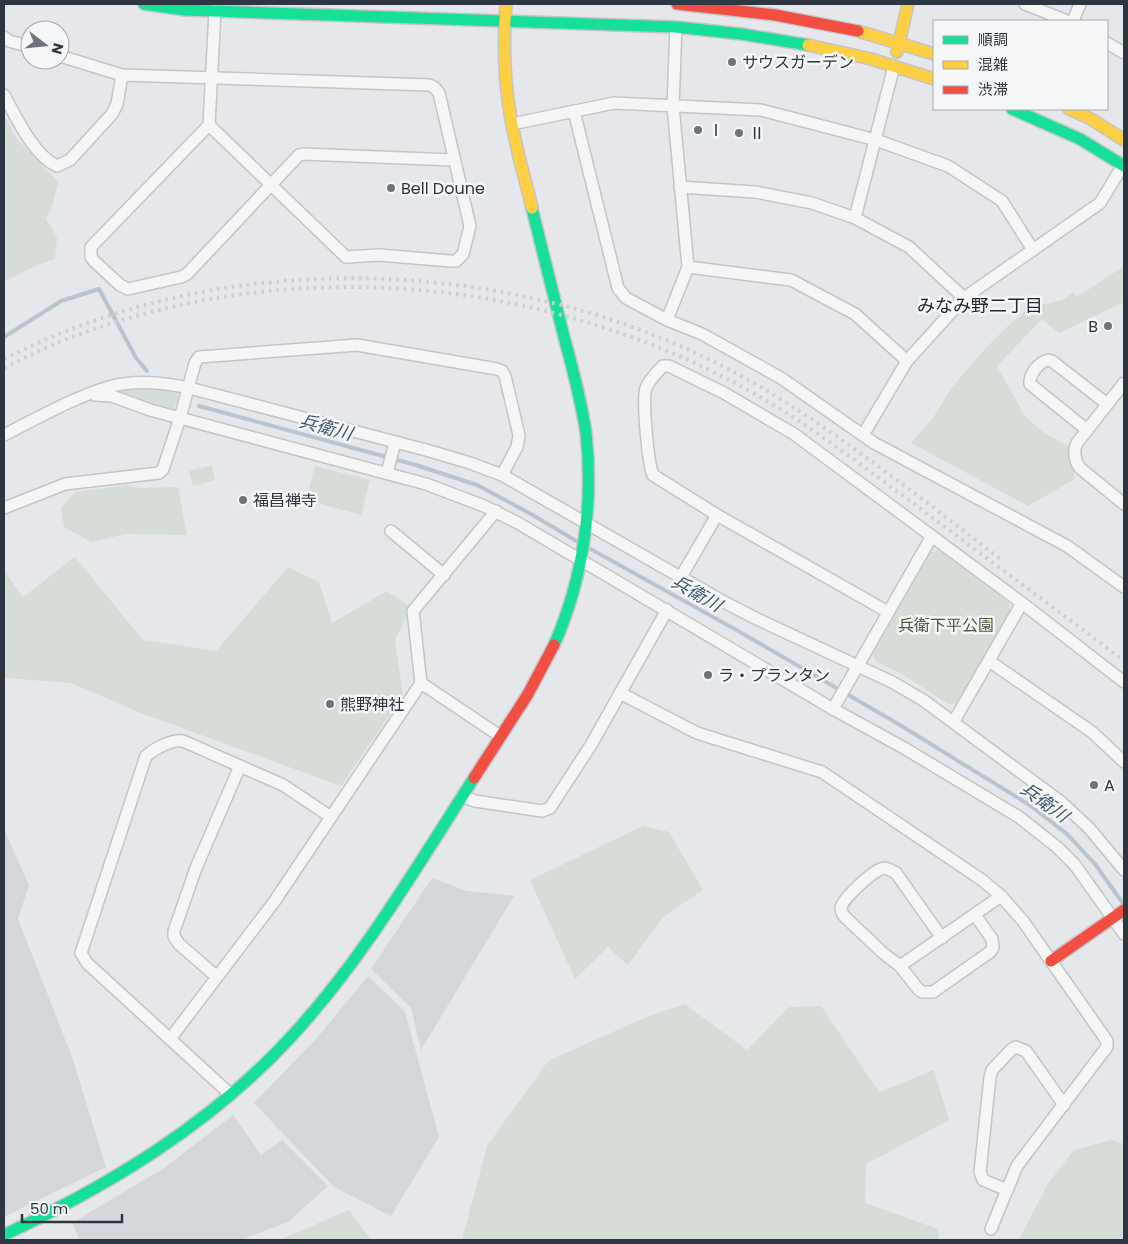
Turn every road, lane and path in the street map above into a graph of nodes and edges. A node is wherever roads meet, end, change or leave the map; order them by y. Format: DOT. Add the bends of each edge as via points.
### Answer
graph roads {
  1 [pos="144,4"];
  2 [pos="506,4"];
  3 [pos="677,4"];
  4 [pos="908,4"];
  5 [pos="1025,4"];
  6 [pos="1080,4"];
  7 [pos="215,11"];
  8 [pos="1065,20"];
  9 [pos="1073,20"];
  10 [pos="504,21"];
  11 [pos="676,27"];
  12 [pos="6,39"];
  13 [pos="899,43"];
  14 [pos="20,44"];
  15 [pos="1108,44"];
  16 [pos="4,52"];
  17 [pos="1124,53"];
  18 [pos="933,54"];
  19 [pos="70,59"];
  20 [pos="894,66"];
  21 [pos="122,74"];
  22 [pos="212,78"];
  23 [pos="933,79"];
  24 [pos="4,95"];
  25 [pos="673,106"];
  26 [pos="574,110"];
  27 [pos="1015,110"];
  28 [pos="1071,110"];
  29 [pos="512,124"];
  30 [pos="209,125"];
  31 [pos="876,140"];
  32 [pos="1124,140"];
  33 [pos="454,160"];
  34 [pos="1124,165"];
  35 [pos="272,184"];
  36 [pos="680,188"];
  37 [pos="855,218"];
  38 [pos="1033,250"];
  39 [pos="688,267"];
  40 [pos="964,298"];
  41 [pos="667,320"];
  42 [pos="907,361"];
  43 [pos="1124,383"];
  44 [pos="185,390"];
  45 [pos="84,396"];
  46 [pos="1107,404"];
  47 [pos="180,415"];
  48 [pos="1087,430"];
  49 [pos="4,435"];
  50 [pos="863,435"];
  51 [pos="394,447"];
  52 [pos="388,470"];
  53 [pos="502,475"];
  54 [pos="1124,504"];
  55 [pos="4,508"];
  56 [pos="496,511"];
  57 [pos="717,515"];
  58 [pos="586,528"];
  59 [pos="392,531"];
  60 [pos="932,536"];
  61 [pos="581,557"];
  62 [pos="444,575"];
  63 [pos="680,577"];
  64 [pos="1124,587"];
  65 [pos="1022,603"];
  66 [pos="667,610"];
  67 [pos="888,612"];
  68 [pos="989,661"];
  69 [pos="858,666"];
  70 [pos="1124,682"];
  71 [pos="421,683"];
  72 [pos="620,692"];
  73 [pos="835,706"];
  74 [pos="954,721"];
  75 [pos="500,736"];
  76 [pos="1124,762"];
  77 [pos="240,766"];
  78 [pos="462,796"];
  79 [pos="331,817"];
  80 [pos="1124,870"];
  81 [pos="1001,896"];
  82 [pos="1119,914"];
  83 [pos="975,915"];
  84 [pos="1124,934"];
  85 [pos="942,938"];
  86 [pos="1051,961"];
  87 [pos="900,966"];
  88 [pos="217,977"];
  89 [pos="170,1039"];
  90 [pos="230,1094"];
  91 [pos="1064,1104"];
  92 [pos="1007,1190"];
  93 [pos="991,1229"];
  94 [pos="4,1235"];
  1 -- 7 [label="street"];
  2 -- 10 [label="street"];
  3 -- 13 [label="street" via="792,17"];
  4 -- 13 [label="street"];
  5 -- 8 [label="street"];
  6 -- 9 [label="street"];
  7 -- 10 [label="street"];
  7 -- 22 [label="street"];
  10 -- 11 [label="street"];
  10 -- 29 [label="street"];
  11 -- 20 [label="street" via="786,40"];
  11 -- 25 [label="street"];
  12 -- 14 [label="street"];
  12 -- 16 [label="street"];
  13 -- 18 [label="street"];
  13 -- 20 [label="street"];
  15 -- 17 [label="street"];
  19 -- 21 [label="street"];
  20 -- 23 [label="street"];
  20 -- 31 [label="street"];
  21 -- 22 [label="street"];
  21 -- 24 [label="street" via="112,114 70,160 57,166 33,145"];
  22 -- 30 [label="street"];
  22 -- 33 [label="street" via="434,87 439,93"];
  25 -- 26 [label="street" via="614,103"];
  25 -- 31 [label="street" via="761,110"];
  25 -- 36 [label="street"];
  26 -- 29 [label="street"];
  26 -- 41 [label="street" via="618,288 626,298"];
  27 -- 34 [label="street" via="1080,139"];
  28 -- 32 [label="street"];
  29 -- 58 [label="street" via="584,418 588,477"];
  30 -- 35 [label="street"];
  30 -- 35 [label="street" via="91,247 94,261 128,289 181,277"];
  31 -- 37 [label="street"];
  31 -- 38 [label="street" via="948,166 1002,201"];
  33 -- 35 [label="street" via="303,154 296,157"];
  33 -- 35 [label="street" via="470,226 463,254 456,261 379,255 346,257"];
  34 -- 38 [label="street" via="1102,201"];
  36 -- 37 [label="street" via="755,192 812,203"];
  36 -- 39 [label="street"];
  37 -- 40 [label="street" via="909,247"];
  38 -- 40 [label="street"];
  39 -- 41 [label="street"];
  39 -- 42 [label="street" via="791,280 856,314"];
  40 -- 42 [label="street"];
  41 -- 50 [label="street" via="702,334 781,378"];
  42 -- 50 [label="street"];
  43 -- 46 [label="street"];
  44 -- 45 [label="street" via="141,383 110,387"];
  44 -- 47 [label="street"];
  44 -- 51 [label="street"];
  44 -- 53 [label="street" via="196,360 202,356 357,345 497,369 504,376 519,435 517,447"];
  45 -- 47 [label="street" via="112,396 150,410"];
  45 -- 49 [label="street"];
  46 -- 48 [label="street"];
  46 -- 48 [label="street" via="1052,361 1042,362 1029,378 1030,384"];
  47 -- 52 [label="street"];
  47 -- 55 [label="street" via="162,469 157,474 65,484"];
  48 -- 54 [label="street" via="1076,446 1078,465"];
  50 -- 64 [label="street" via="1067,546"];
  51 -- 52 [label="street"];
  51 -- 53 [label="street" via="462,460"];
  52 -- 56 [label="street"];
  53 -- 58 [label="street"];
  56 -- 61 [label="street"];
  56 -- 62 [label="street"];
  57 -- 60 [label="street" via="656,478 651,471 645,390 666,365 724,393 794,434"];
  57 -- 63 [label="street"];
  57 -- 67 [label="street"];
  58 -- 61 [label="street"];
  58 -- 63 [label="street"];
  59 -- 62 [label="street"];
  60 -- 65 [label="street"];
  60 -- 67 [label="street"];
  61 -- 66 [label="street"];
  61 -- 75 [label="street" via="558,636 532,687"];
  62 -- 71 [label="street" via="414,611"];
  63 -- 69 [label="street" via="757,619"];
  65 -- 68 [label="street"];
  65 -- 70 [label="street"];
  66 -- 72 [label="street"];
  66 -- 73 [label="street"];
  67 -- 69 [label="street"];
  68 -- 74 [label="street"];
  68 -- 76 [label="street" via="1092,732"];
  69 -- 73 [label="street"];
  69 -- 74 [label="street" via="907,690"];
  71 -- 75 [label="street"];
  71 -- 79 [label="street"];
  72 -- 78 [label="street" via="591,745 550,808 542,811 475,801"];
  72 -- 81 [label="street" via="697,733 822,772"];
  73 -- 82 [label="street" via="1037,830 1075,865"];
  74 -- 80 [label="street" via="1061,802 1089,828"];
  75 -- 78 [label="street"];
  77 -- 79 [label="street" via="283,785"];
  77 -- 88 [label="street" via="196,868 174,931 178,944"];
  77 -- 89 [label="street" via="178,740 146,756 82,948 86,963"];
  78 -- 90 [label="street" via="352,964 292,1036"];
  79 -- 88 [label="street" via="274,902"];
  81 -- 83 [label="street"];
  81 -- 86 [label="street"];
  82 -- 84 [label="street"];
  82 -- 86 [label="street"];
  83 -- 85 [label="street"];
  83 -- 87 [label="street" via="992,939 993,948 933,992 919,990"];
  85 -- 87 [label="street"];
  85 -- 87 [label="street" via="896,873 890,869 879,869 843,901 842,913"];
  86 -- 91 [label="street" via="1107,1041 1107,1047"];
  88 -- 89 [label="street"];
  89 -- 90 [label="street"];
  90 -- 94 [label="street" via="162,1148 116,1178 53,1213"];
  91 -- 92 [label="street" via="1017,1166"];
  91 -- 92 [label="street" via="1021,1048 1012,1049 992,1070 980,1172 983,1180"];
  92 -- 93 [label="street"];
}
